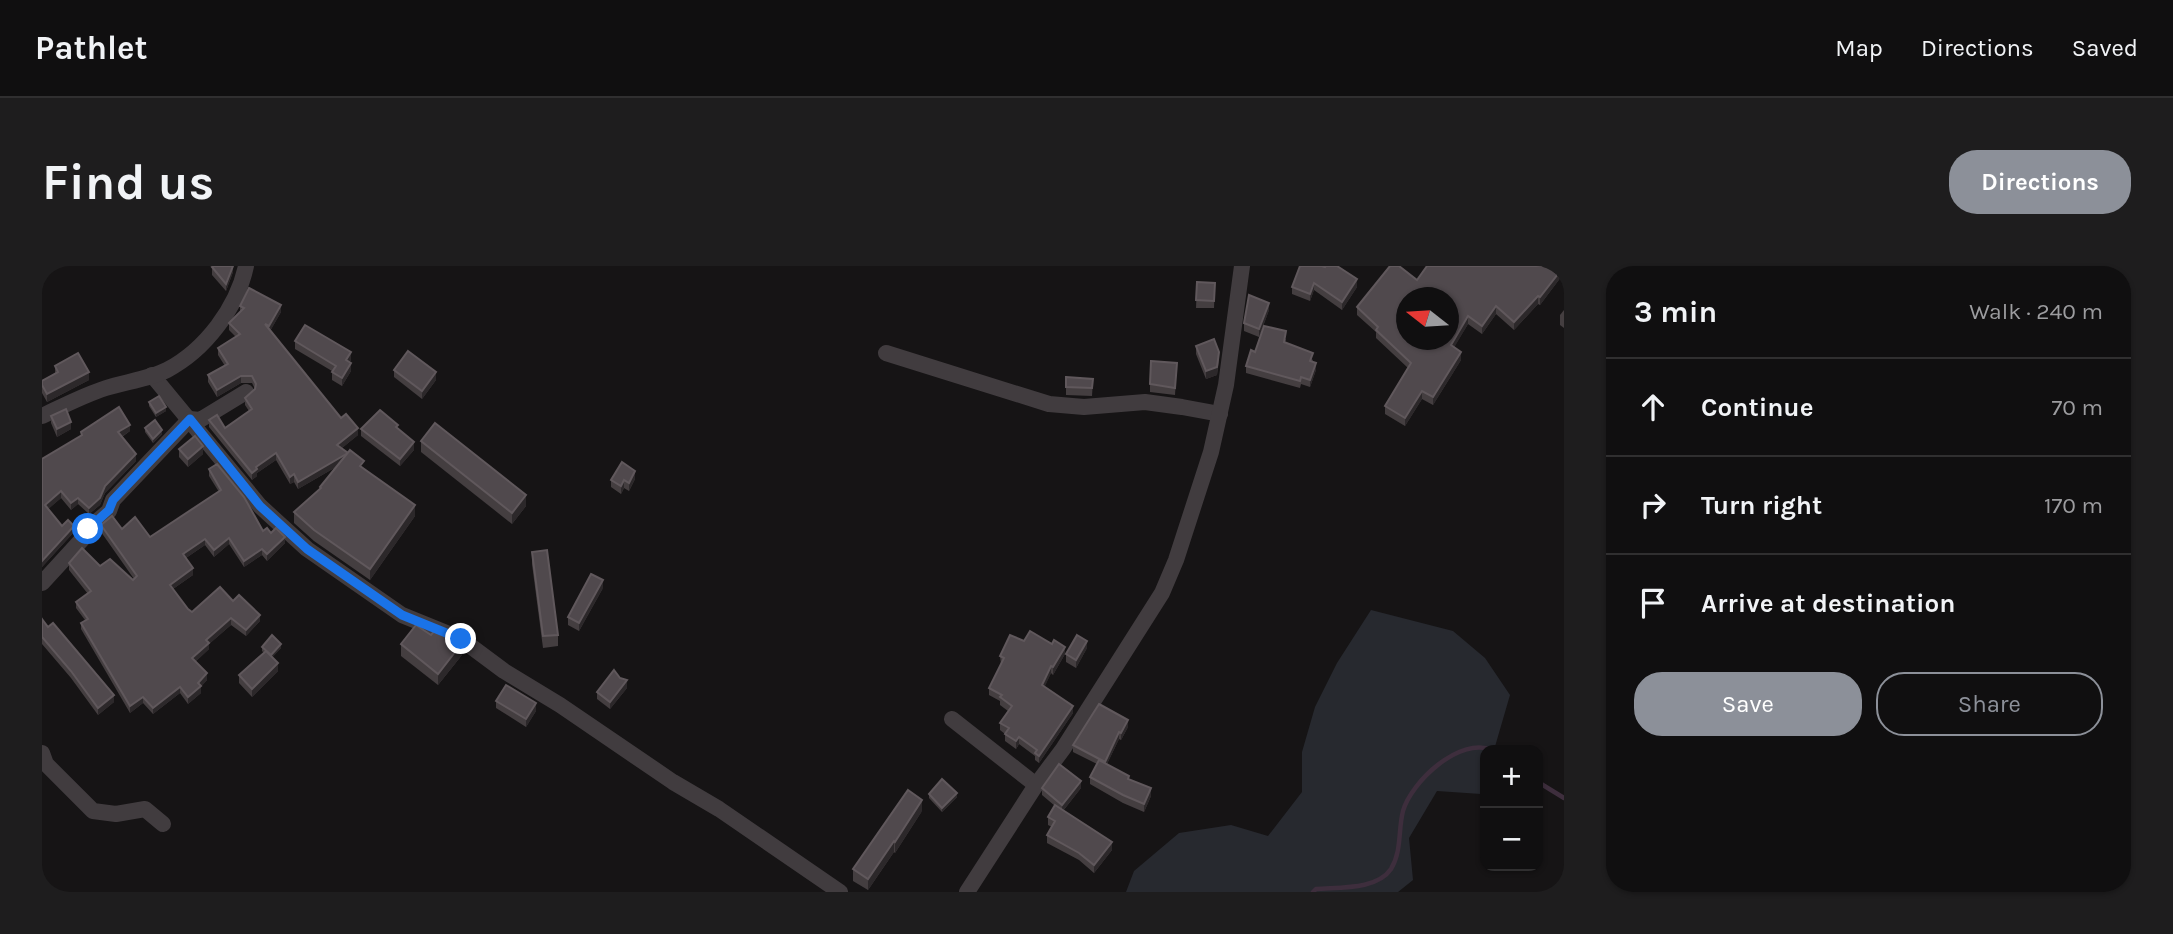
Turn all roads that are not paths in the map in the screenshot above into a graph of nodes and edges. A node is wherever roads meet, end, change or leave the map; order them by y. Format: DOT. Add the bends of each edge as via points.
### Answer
graph roads {
  1 [pos="246,266"];
  2 [pos="1242,266"];
  3 [pos="886,353"];
  4 [pos="152,375"];
  5 [pos="246,391"];
  6 [pos="1220,414"];
  7 [pos="42,416"];
  8 [pos="190,419"];
  9 [pos="42,583"];
  10 [pos="952,719"];
  11 [pos="42,753"];
  12 [pos="1036,786"];
  13 [pos="163,824"];
  14 [pos="840,892"];
  15 [pos="967,892"];
  1 -- 4 [label="street" via="226,313 204,342 167,370"];
  2 -- 6 [label="street"];
  3 -- 6 [label="street" via="1049,404 1084,407 1145,402"];
  4 -- 7 [label="street" via="102,389"];
  4 -- 8 [label="street"];
  5 -- 8 [label="street" via="200,419"];
  6 -- 12 [label="street" via="1193,510 1162,593"];
  8 -- 9 [label="street"];
  8 -- 14 [label="street" via="260,506 307,549 402,615 461,639"];
  10 -- 12 [label="street"];
  11 -- 13 [label="street" via="46,764 93,811 116,814 145,809"];
  12 -- 15 [label="street"];
}
